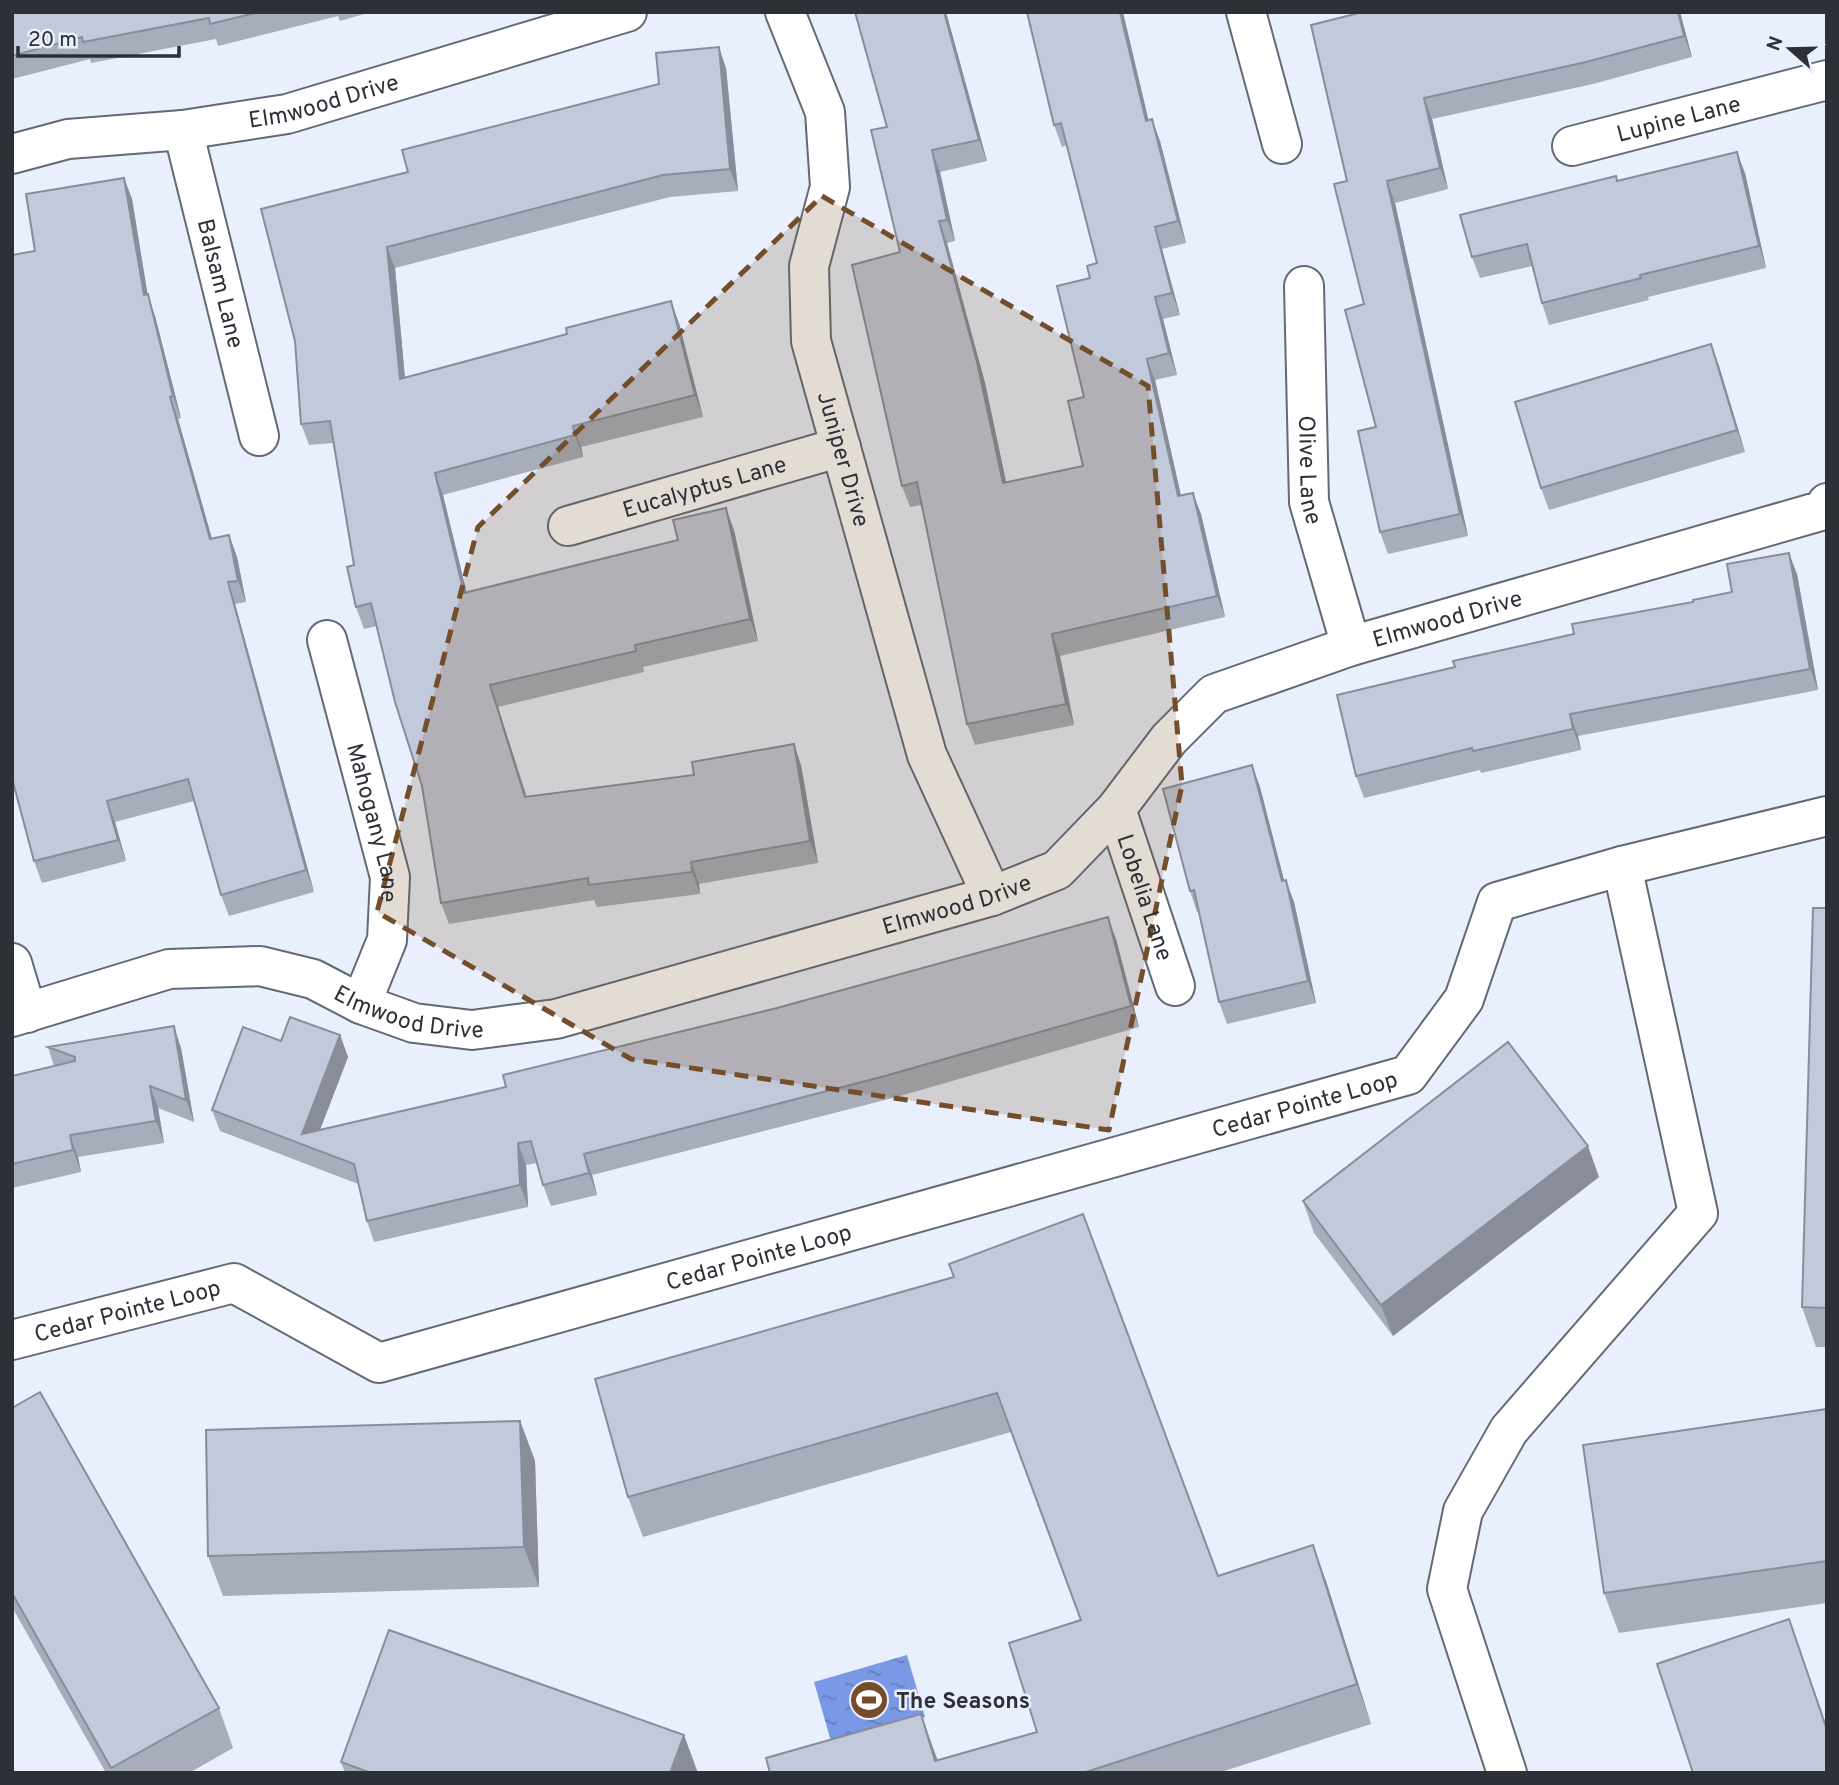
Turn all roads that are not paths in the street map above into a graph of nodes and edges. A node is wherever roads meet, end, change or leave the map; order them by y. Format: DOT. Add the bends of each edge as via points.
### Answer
graph roads {
  1 [pos="626,12"];
  2 [pos="785,12"];
  3 [pos="1246,12"];
  4 [pos="1827,80"];
  5 [pos="183,130"];
  6 [pos="1282,144"];
  7 [pos="1572,146"];
  8 [pos="12,154"];
  9 [pos="1304,286"];
  10 [pos="260,436"];
  11 [pos="841,447"];
  12 [pos="1826,508"];
  13 [pos="568,526"];
  14 [pos="327,640"];
  15 [pos="1351,646"];
  16 [pos="1116,809"];
  17 [pos="1827,816"];
  18 [pos="1622,866"];
  19 [pos="992,896"];
  20 [pos="12,963"];
  21 [pos="1175,986"];
  22 [pos="361,1004"];
  23 [pos="20,1015"];
  24 [pos="12,1340"];
  25 [pos="1507,1773"];
  1 -- 5 [label="street, Elmwood Drive" via="287,114"];
  2 -- 11 [label="street, Juniper Drive" via="825,112 830,187 809,266 811,341"];
  3 -- 6 [label="street"];
  4 -- 7 [label="street, Lupine Lane"];
  5 -- 8 [label="street, Elmwood Drive" via="68,139"];
  5 -- 10 [label="street, Balsam Lane"];
  9 -- 15 [label="street, Olive Lane" via="1309,502"];
  11 -- 13 [label="street, Eucalyptus Lane"];
  11 -- 19 [label="street, Juniper Drive" via="927,755"];
  12 -- 15 [label="street, Elmwood Drive"];
  14 -- 22 [label="street, Mahogany Lane" via="390,877 387,940"];
  15 -- 16 [label="street, Elmwood Drive" via="1214,694 1169,739"];
  16 -- 19 [label="street, Elmwood Drive" via="1057,870"];
  16 -- 21 [label="street, Lobelia Lane"];
  17 -- 18 [label="street"];
  18 -- 24 [label="street, Cedar Pointe Loop" via="1497,902 1464,999 1408,1075 379,1363 234,1283"];
  18 -- 25 [label="street" via="1698,1213 1509,1430 1463,1511 1447,1589"];
  19 -- 22 [label="street, Elmwood Drive" via="556,1018 472,1030 414,1023"];
  20 -- 23 [label="street"];
  22 -- 23 [label="street, Elmwood Drive" via="313,979 260,966 221,967 169,969"];
}
